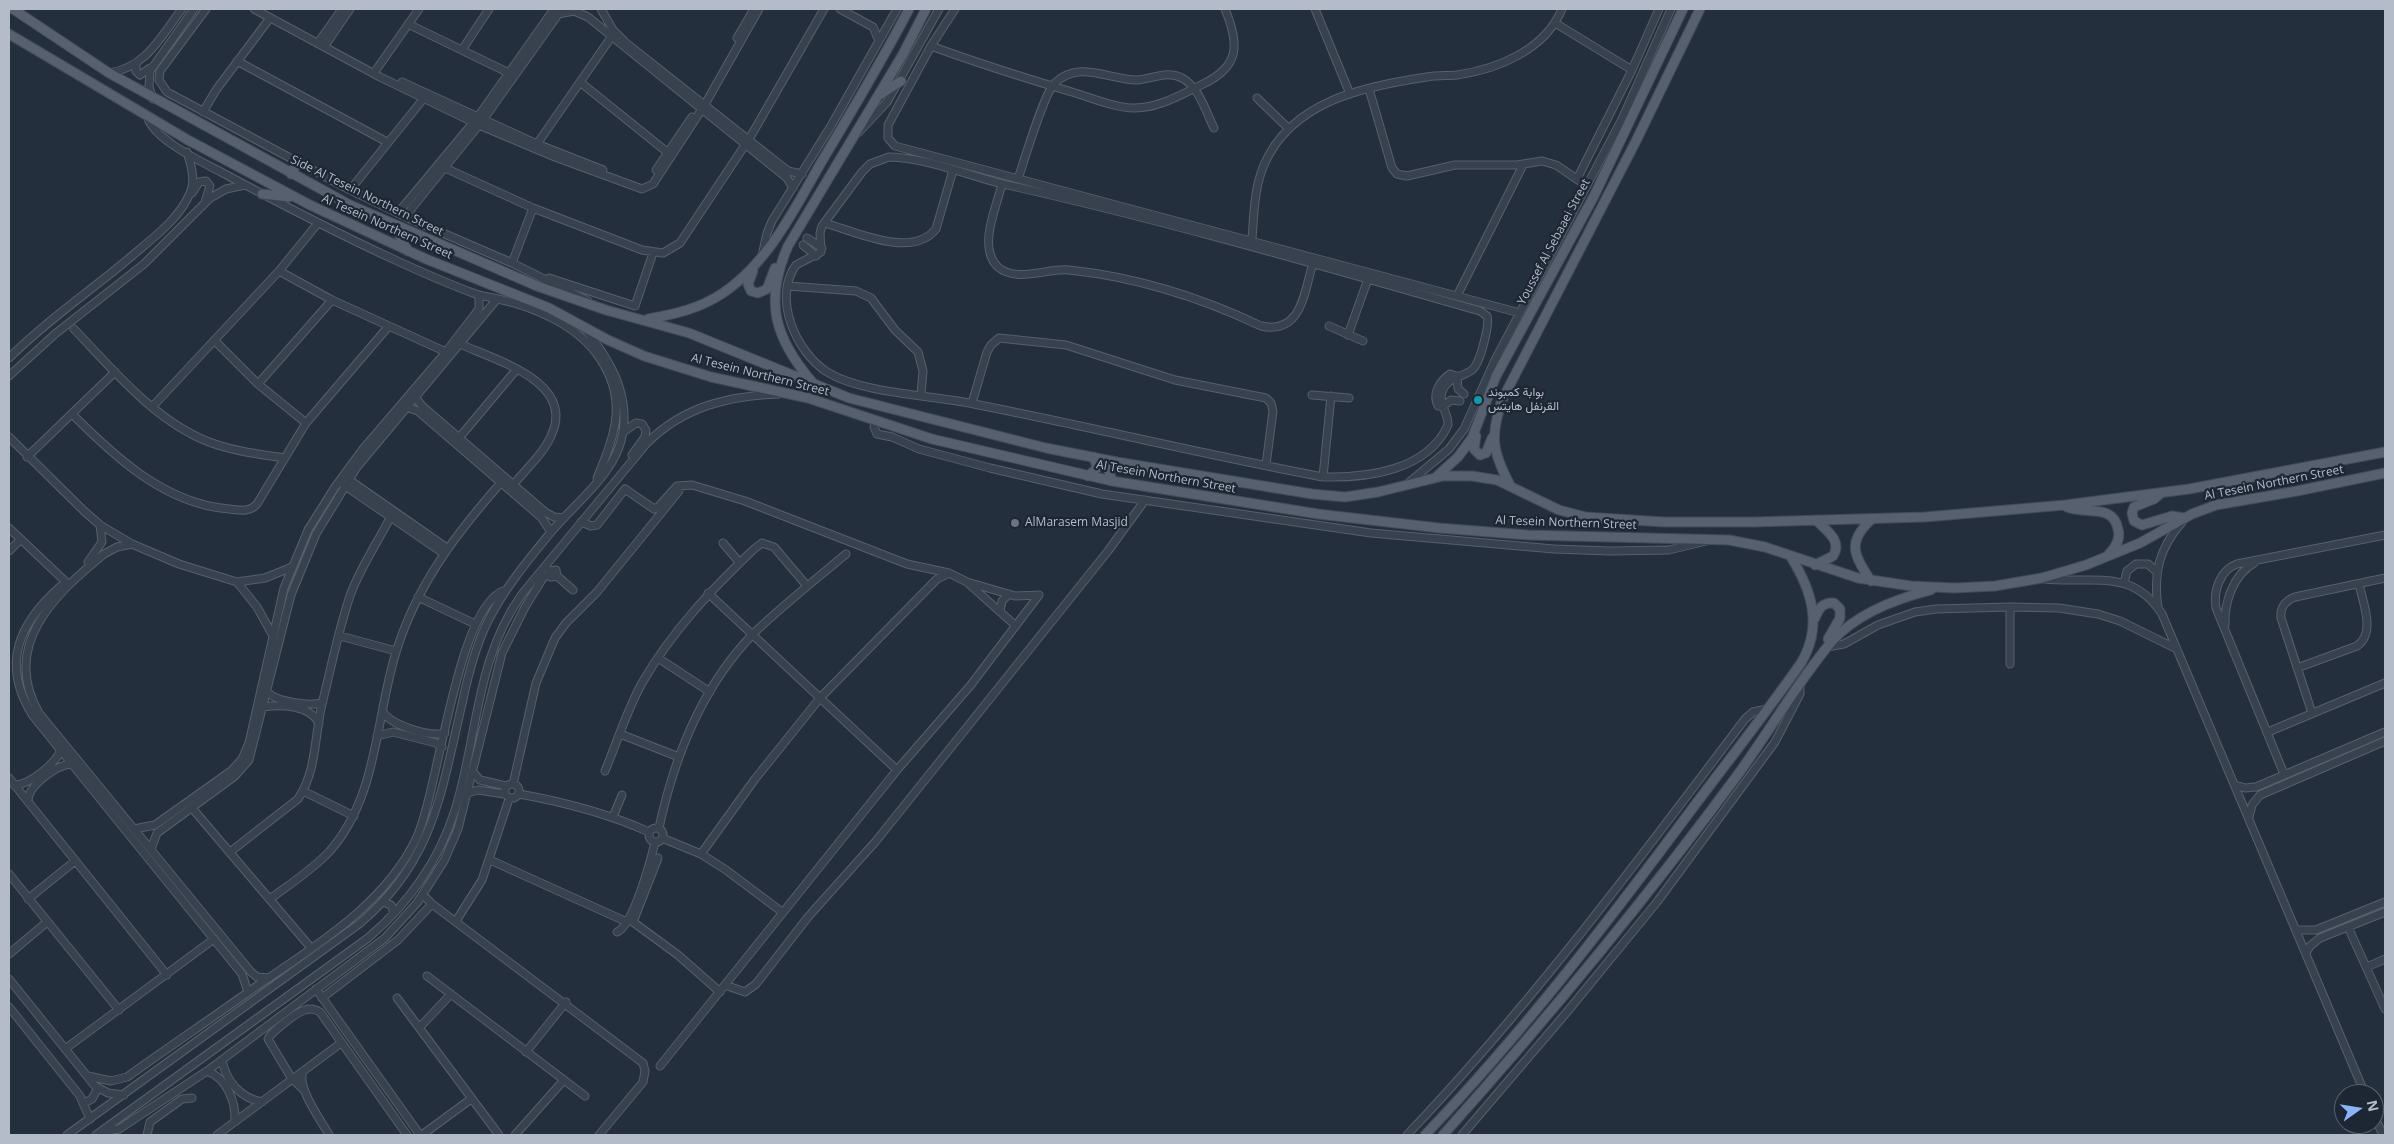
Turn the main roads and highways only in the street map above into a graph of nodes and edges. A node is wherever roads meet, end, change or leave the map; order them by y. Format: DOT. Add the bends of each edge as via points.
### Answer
graph roads {
  1 [pos="13,9"];
  2 [pos="909,9"];
  3 [pos="926,9"];
  4 [pos="1683,9"];
  5 [pos="1700,9"];
  6 [pos="903,20"];
  7 [pos="917,27"];
  8 [pos="9,34"];
  9 [pos="895,35"];
  10 [pos="909,42"];
  11 [pos="901,81"];
  12 [pos="878,96"];
  13 [pos="844,104"];
  14 [pos="853,110"];
  15 [pos="296,163"];
  16 [pos="291,174"];
  17 [pos="262,194"];
  18 [pos="296,198"];
  19 [pos="384,222"];
  20 [pos="412,233"];
  21 [pos="377,238"];
  22 [pos="408,252"];
  23 [pos="782,259"];
  24 [pos="759,260"];
  25 [pos="645,320"];
  26 [pos="1509,332"];
  27 [pos="1518,337"];
  28 [pos="814,385"];
  29 [pos="1475,431"];
  30 [pos="1493,438"];
  31 [pos="2385,452"];
  32 [pos="1094,457"];
  33 [pos="1117,462"];
  34 [pos="2385,473"];
  35 [pos="1088,476"];
  36 [pos="1436,478"];
  37 [pos="1112,481"];
  38 [pos="1510,485"];
  39 [pos="2161,492"];
  40 [pos="2065,505"];
  41 [pos="2185,518"];
  42 [pos="1872,519"];
  43 [pos="1816,520"];
  44 [pos="1791,556"];
  45 [pos="2107,556"];
  46 [pos="1815,565"];
  47 [pos="1871,581"];
  48 [pos="1941,588"];
  49 [pos="1814,620"];
  50 [pos="1826,647"];
  51 [pos="1425,1135"];
  52 [pos="1443,1135"];
  1 -- 16 [label="main road, Al Tesein Northern Street" via="109,73"];
  2 -- 6 [label="main road"];
  3 -- 7 [label="main road"];
  4 -- 27 [label="main road, Youssef Al Sebaaei Street" via="1594,196"];
  5 -- 30 [label="main road, Youssef Al Sebaaei Street" via="1636,141 1508,387 1495,420"];
  6 -- 7 [label="main road" via="909,27"];
  6 -- 9 [label="main road"];
  7 -- 10 [label="main road"];
  8 -- 18 [label="main road, Al Tesein Northern Street" via="147,116"];
  9 -- 10 [label="main road" via="906,36"];
  9 -- 14 [label="main road"];
  10 -- 12 [label="main road"];
  11 -- 12 [label="main road"];
  12 -- 23 [label="main road" via="799,239"];
  13 -- 14 [label="main road"];
  14 -- 24 [label="main road"];
  15 -- 16 [label="main road"];
  16 -- 19 [label="main road, Al Tesein Northern Street"];
  17 -- 18 [label="main road"];
  18 -- 21 [label="main road, Al Tesein Northern Street"];
  19 -- 20 [label="main road, Al Tesein Northern Street"];
  19 -- 21 [label="main road" via="388,233"];
  20 -- 22 [label="main road" via="402,235 400,239"];
  20 -- 25 [label="main road, Al Tesein Northern Street" via="537,286"];
  21 -- 22 [label="main road, Al Tesein Northern Street"];
  22 -- 35 [label="main road, Al Tesein Northern Street" via="535,301 619,346 658,361 711,377 790,393 940,441"];
  23 -- 24 [label="main road" via="767,289 761,293 754,292 748,284"];
  23 -- 28 [label="main road" via="774,290 778,324 794,358"];
  24 -- 25 [label="main road" via="736,284 706,303 683,313"];
  25 -- 28 [label="main road, Al Tesein Northern Street" via="711,341"];
  26 -- 27 [label="main road"];
  27 -- 29 [label="main road, Youssef Al Sebaaei Street" via="1496,376"];
  28 -- 32 [label="main road, Al Tesein Northern Street" via="860,401"];
  29 -- 30 [label="main road" via="1474,449 1478,455 1486,453"];
  29 -- 36 [label="main road, Youssef Al Sebaaei Street" via="1458,457"];
  30 -- 38 [label="main road, Youssef Al Sebaaei Street" via="1497,459"];
  31 -- 39 [label="main road, Al Tesein Northern Street"];
  32 -- 33 [label="main road, Al Tesein Northern Street"];
  32 -- 35 [label="main road" via="1097,468"];
  33 -- 36 [label="main road, Al Tesein Northern Street" via="1330,496 1365,495"];
  33 -- 37 [label="main road" via="1110,469"];
  34 -- 41 [label="main road, Al Tesein Northern Street" via="2225,503"];
  35 -- 37 [label="main road, Al Tesein Northern Street"];
  36 -- 38 [label="main road, Al Tesein Northern Street" via="1472,476"];
  37 -- 44 [label="main road, Al Tesein Northern Street" via="1334,517 1458,530 1622,539 1712,539 1745,542"];
  38 -- 43 [label="main road, Al Tesein Northern Street" via="1559,510 1594,518 1664,522"];
  39 -- 40 [label="main road, Al Tesein Northern Street"];
  39 -- 41 [label="main road" via="2154,499 2134,507 2134,521 2142,525 2172,516"];
  40 -- 42 [label="main road, Al Tesein Northern Street"];
  40 -- 45 [label="main road" via="2102,511 2114,519 2118,540"];
  41 -- 45 [label="main road, Al Tesein Northern Street" via="2140,543"];
  42 -- 43 [label="main road, Al Tesein Northern Street"];
  42 -- 47 [label="main road" via="1860,529 1855,544 1858,560"];
  43 -- 46 [label="main road" via="1834,539 1836,547 1833,556"];
  44 -- 46 [label="main road, Al Tesein Northern Street"];
  44 -- 49 [label="main road" via="1808,591"];
  45 -- 48 [label="main road, Al Tesein Northern Street" via="2042,578 1995,586"];
  46 -- 47 [label="main road, Al Tesein Northern Street"];
  47 -- 48 [label="main road, Al Tesein Northern Street"];
  48 -- 50 [label="main road" via="1900,599 1867,614 1845,627"];
  49 -- 50 [label="main road" via="1824,605 1834,604 1840,609 1841,616"];
  49 -- 51 [label="main road" via="1804,658 1767,708 1583,951 1462,1096"];
  50 -- 52 [label="main road" via="1739,772 1651,889"];
}
